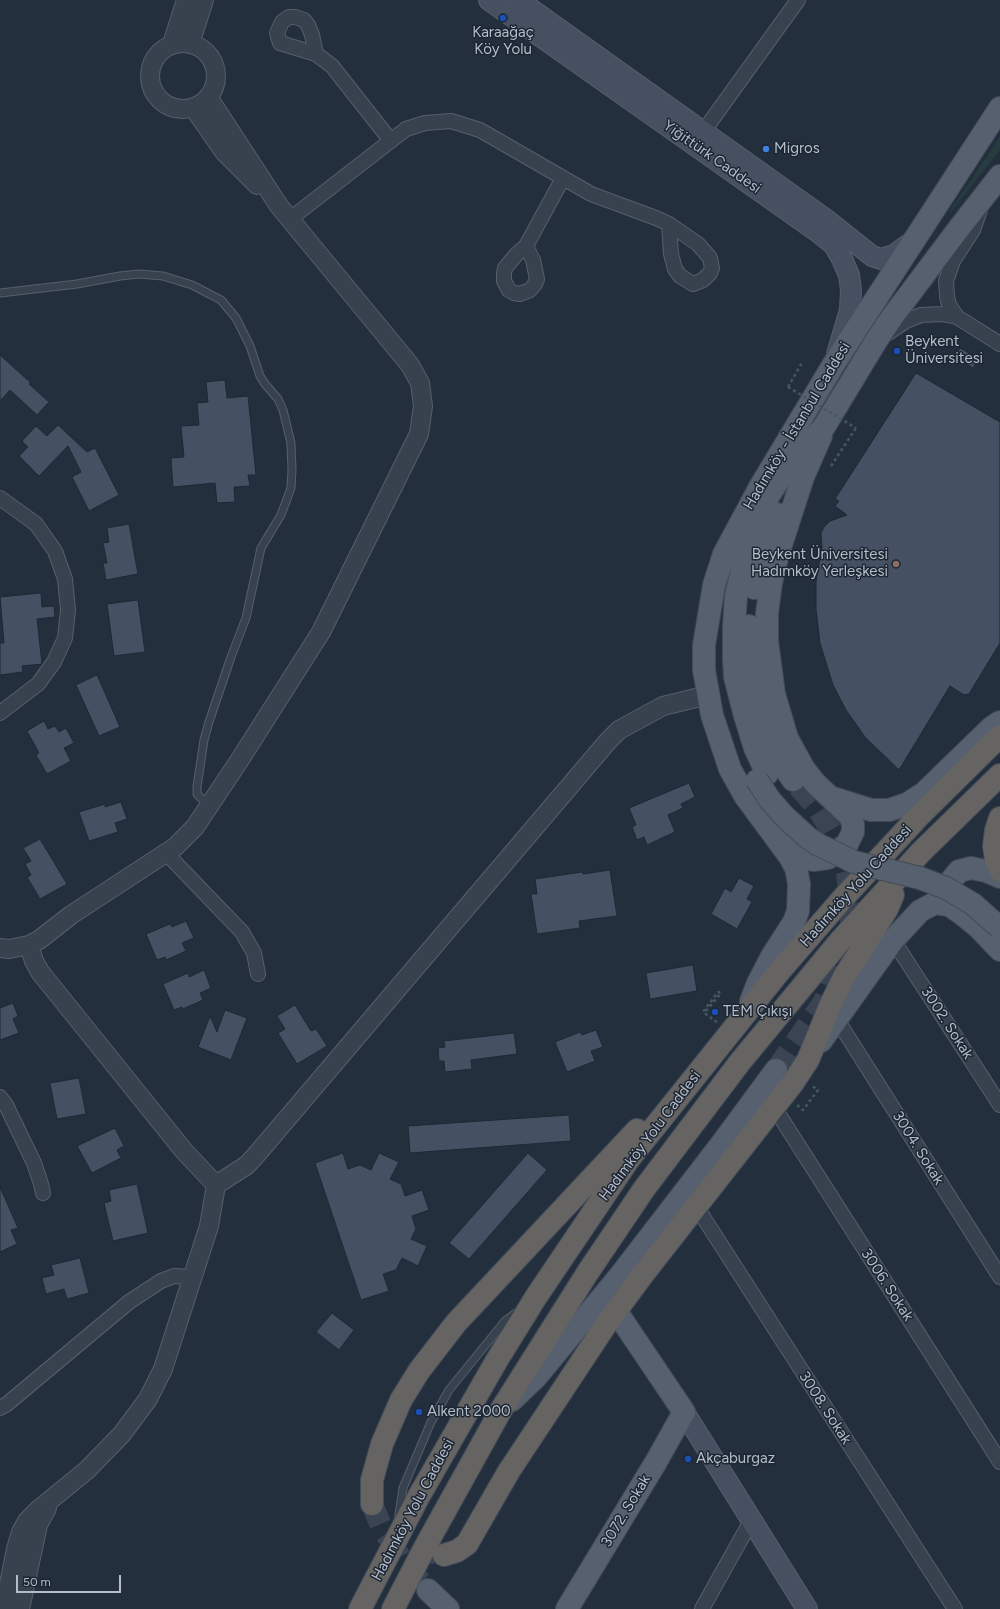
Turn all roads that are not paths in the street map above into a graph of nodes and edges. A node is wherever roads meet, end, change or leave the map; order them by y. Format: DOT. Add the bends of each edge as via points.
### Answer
graph roads {
  1 [pos="186,0"];
  2 [pos="204,0"];
  3 [pos="489,0"];
  4 [pos="518,0"];
  5 [pos="798,0"];
  6 [pos="172,44"];
  7 [pos="190,44"];
  8 [pos="316,54"];
  9 [pos="208,96"];
  10 [pos="193,107"];
  11 [pos="1000,108"];
  12 [pos="703,132"];
  13 [pos="391,141"];
  14 [pos="1000,176"];
  15 [pos="563,178"];
  16 [pos="981,200"];
  17 [pos="284,213"];
  18 [pos="669,224"];
  19 [pos="914,240"];
  20 [pos="526,246"];
  21 [pos="864,250"];
  22 [pos="845,266"];
  23 [pos="0,293"];
  24 [pos="957,317"];
  25 [pos="876,341"];
  26 [pos="1000,344"];
  27 [pos="835,362"];
  28 [pos="824,427"];
  29 [pos="0,498"];
  30 [pos="735,532"];
  31 [pos="708,695"];
  32 [pos="0,712"];
  33 [pos="1000,722"];
  34 [pos="1000,736"];
  35 [pos="1000,775"];
  36 [pos="762,777"];
  37 [pos="793,780"];
  38 [pos="828,797"];
  39 [pos="209,806"];
  40 [pos="1000,818"];
  41 [pos="781,844"];
  42 [pos="166,853"];
  43 [pos="1000,870"];
  44 [pos="1000,877"];
  45 [pos="896,881"];
  46 [pos="949,905"];
  47 [pos="1000,911"];
  48 [pos="1000,928"];
  49 [pos="893,940"];
  50 [pos="29,945"];
  51 [pos="0,948"];
  52 [pos="1000,950"];
  53 [pos="258,974"];
  54 [pos="748,1010"];
  55 [pos="836,1018"];
  56 [pos="808,1060"];
  57 [pos="776,1070"];
  58 [pos="684,1091"];
  59 [pos="0,1097"];
  60 [pos="1000,1105"];
  61 [pos="774,1107"];
  62 [pos="216,1185"];
  63 [pos="43,1193"];
  64 [pos="696,1206"];
  65 [pos="193,1277"];
  66 [pos="1000,1277"];
  67 [pos="616,1311"];
  68 [pos="0,1408"];
  69 [pos="501,1410"];
  70 [pos="684,1412"];
  71 [pos="1000,1462"];
  72 [pos="54,1498"];
  73 [pos="372,1504"];
  74 [pos="751,1521"];
  75 [pos="434,1551"];
  76 [pos="428,1590"];
  77 [pos="4,1609"];
  78 [pos="20,1609"];
  79 [pos="360,1609"];
  80 [pos="392,1609"];
  81 [pos="448,1609"];
  82 [pos="567,1609"];
  83 [pos="702,1609"];
  84 [pos="807,1609"];
  85 [pos="954,1609"];
  1 -- 6 [label="street"];
  2 -- 7 [label="street"];
  3 -- 22 [label="main road, Yiğittürk Caddesi" via="818,232 834,245"];
  4 -- 12 [label="main road, Yiğittürk Caddesi"];
  5 -- 12 [label="street"];
  6 -- 7 [label="street"];
  6 -- 10 [label="street" via="158,53 152,62 149,73 150,85 155,95 164,103 174,108"];
  7 -- 9 [label="street" via="205,51 216,70 216,81"];
  8 -- 13 [label="street" via="332,66"];
  9 -- 10 [label="street" via="206,100"];
  9 -- 17 [label="street"];
  10 -- 17 [label="street" via="225,153"];
  11 -- 19 [label="main road, Hadımköy - İstanbul Caddesi"];
  12 -- 21 [label="main road, Yiğittürk Caddesi" via="828,221"];
  13 -- 15 [label="street" via="406,129 425,123 451,121 480,130"];
  13 -- 17 [label="street"];
  14 -- 16 [label="main road, Hadımköy - İstanbul Caddesi"];
  15 -- 18 [label="street" via="591,194"];
  15 -- 20 [label="street"];
  16 -- 24 [label="street" via="979,215 953,261 946,281 949,305"];
  16 -- 25 [label="main road, Hadımköy - İstanbul Caddesi"];
  17 -- 39 [label="street" via="410,365 420,383 423,406 419,434 322,632"];
  19 -- 21 [label="main road, Yiğittürk Caddesi" via="894,255 881,259"];
  19 -- 27 [label="main road, Hadımköy - İstanbul Caddesi"];
  21 -- 22 [label="main road" via="863,261 854,267"];
  22 -- 27 [label="main road, Yiğittürk Caddesi" via="849,275 852,300"];
  23 -- 39 [label="lane" via="139,274 163,276 192,285 221,300 236,318 250,346 260,376 278,399 283,410 291,443 291,488 281,515 261,548 246,618 204,740 197,787 200,799"];
  24 -- 25 [label="street" via="942,314 921,315 906,321"];
  24 -- 26 [label="street"];
  25 -- 28 [label="main road, Hadımköy - İstanbul Caddesi"];
  27 -- 30 [label="main road, Hadımköy - İstanbul Caddesi"];
  28 -- 36 [label="main road, Hadımköy - İstanbul Caddesi" via="791,462 769,495 747,548 736,596 735,677"];
  28 -- 37 [label="main road" via="792,477 763,547 750,606 749,663 755,690 773,744"];
  28 -- 38 [label="main road" via="803,477 778,554 767,613 767,641 774,694 787,738 804,769"];
  29 -- 32 [label="street" via="36,524 55,551 65,579 68,610 65,638 54,662 38,684"];
  30 -- 31 [label="main road" via="724,554 714,585 707,625 704,670"];
  30 -- 36 [label="main road, Hadımköy - İstanbul Caddesi" via="722,650 735,723"];
  31 -- 41 [label="main road" via="730,769 744,796"];
  31 -- 62 [label="street" via="664,706 619,730 257,1154 247,1165"];
  33 -- 38 [label="main road" via="924,793 907,804 889,810 871,810"];
  34 -- 54 [label="highway, Hadımköy Yolu Caddesi" via="918,818 844,898"];
  35 -- 45 [label="highway, Hadımköy Yolu Caddesi" via="921,852"];
  36 -- 47 [label="main road" via="811,827 856,850 904,861 955,879"];
  36 -- 48 [label="main road, bridge" via="770,800 785,817 817,844 854,862 920,878 946,888 973,904"];
  38 -- 41 [label="main road" via="850,816 853,832 848,844 828,858 813,860"];
  39 -- 42 [label="street" via="195,827 175,848"];
  40 -- 43 [label="highway" via="994,846"];
  41 -- 54 [label="main road" via="796,868 799,884 798,911 758,983"];
  42 -- 50 [label="street"];
  42 -- 53 [label="street" via="242,932 254,953"];
  44 -- 46 [label="main road" via="972,868 959,871 949,883 946,894"];
  45 -- 56 [label="highway" via="887,909 844,978"];
  45 -- 69 [label="highway, Hadımköy Yolu Caddesi" via="840,941 745,1056 644,1189"];
  46 -- 49 [label="main road" via="935,903 920,911"];
  46 -- 52 [label="main road" via="978,927"];
  49 -- 55 [label="main road"];
  49 -- 60 [label="street, 3002. Sokak"];
  50 -- 51 [label="street"];
  50 -- 62 [label="street" via="40,972 184,1151"];
  54 -- 58 [label="highway, Hadımköy Yolu Caddesi"];
  55 -- 56 [label="main road"];
  55 -- 66 [label="street, 3004. Sokak"];
  56 -- 61 [label="highway"];
  57 -- 69 [label="main road" via="619,1277 536,1377"];
  58 -- 73 [label="highway" via="654,1113 619,1147 435,1348 401,1400 382,1444 372,1480"];
  58 -- 79 [label="highway, Hadımköy Yolu Caddesi" via="629,1159 536,1297 467,1412"];
  59 -- 63 [label="street" via="34,1163"];
  61 -- 64 [label="highway"];
  61 -- 71 [label="street, 3006. Sokak"];
  62 -- 65 [label="street" via="209,1226"];
  64 -- 67 [label="highway"];
  64 -- 85 [label="street, 3008. Sokak"];
  65 -- 68 [label="street" via="174,1276 161,1281 129,1302"];
  65 -- 72 [label="street" via="163,1369 148,1399 122,1434 87,1470"];
  67 -- 70 [label="main road"];
  67 -- 75 [label="highway" via="509,1471 467,1544 457,1550"];
  69 -- 75 [label="highway, Hadımköy Yolu Caddesi"];
  70 -- 74 [label="main road"];
  70 -- 82 [label="main road, 3072. Sokak"];
  72 -- 77 [label="street" via="32,1515 21,1532"];
  72 -- 78 [label="street" via="38,1525"];
  74 -- 83 [label="street"];
  74 -- 84 [label="main road"];
  75 -- 80 [label="highway, Hadımköy Yolu Caddesi"];
  76 -- 81 [label="main road"];
}
